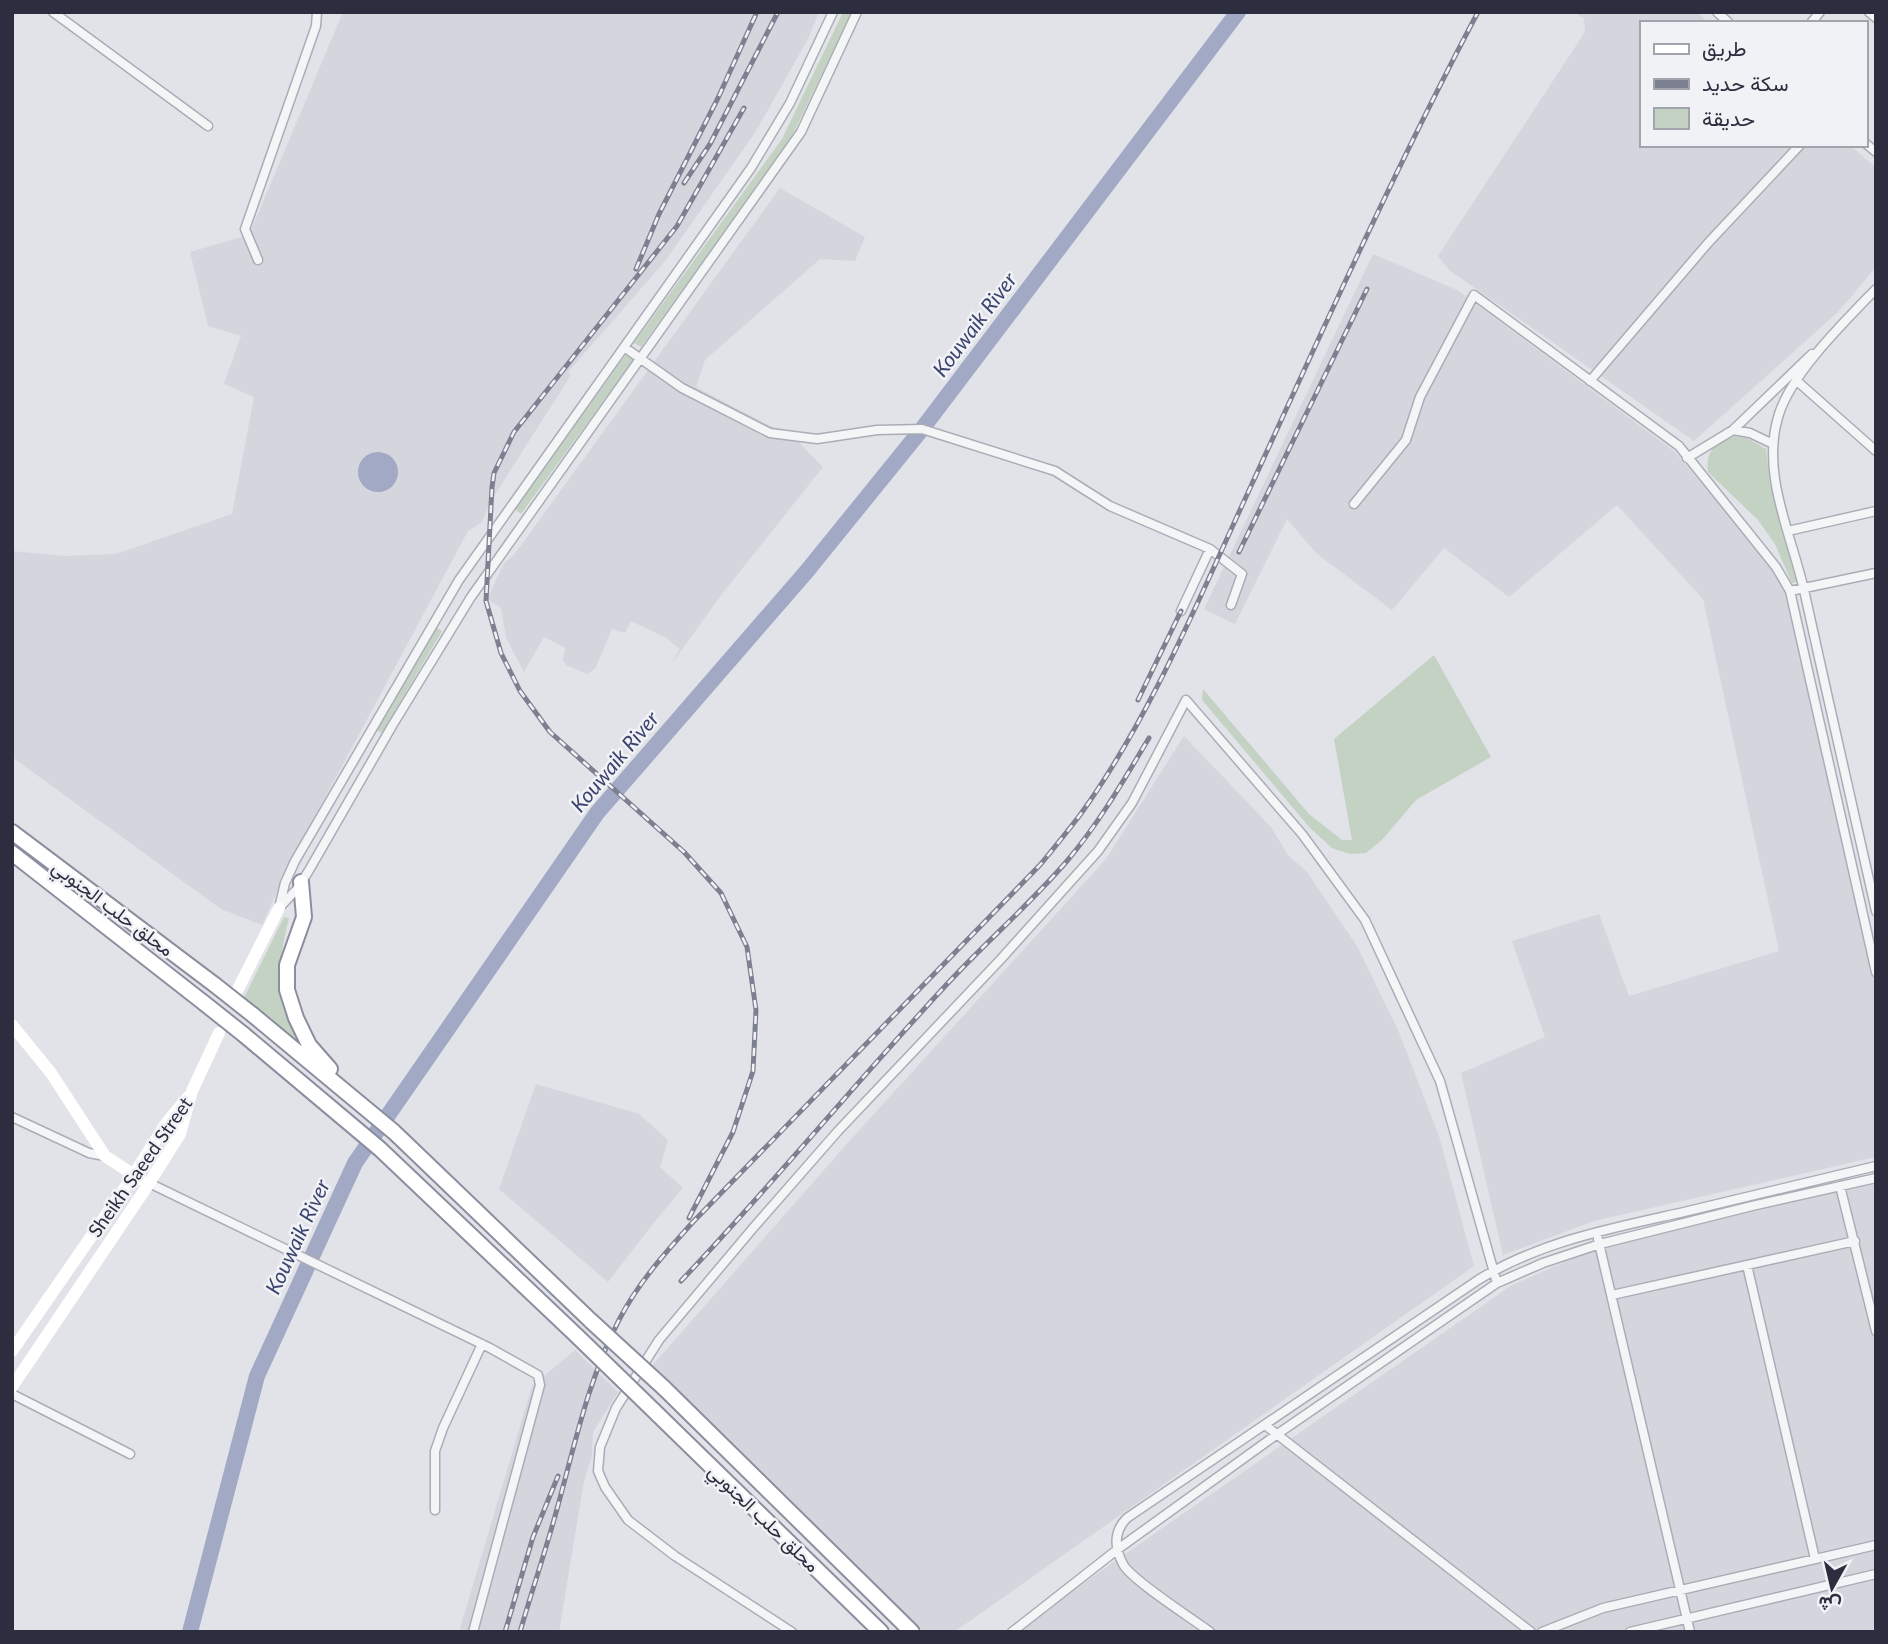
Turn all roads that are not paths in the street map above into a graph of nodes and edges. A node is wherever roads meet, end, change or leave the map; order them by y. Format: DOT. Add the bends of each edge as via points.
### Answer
graph roads {
  1 [pos="53,12"];
  2 [pos="317,12"];
  3 [pos="833,12"];
  4 [pos="857,12"];
  5 [pos="1869,12"];
  6 [pos="1876,18"];
  7 [pos="208,126"];
  8 [pos="1798,147"];
  9 [pos="258,260"];
  10 [pos="1876,289"];
  11 [pos="1830,337"];
  12 [pos="624,347"];
  13 [pos="640,358"];
  14 [pos="1590,381"];
  15 [pos="1797,382"];
  16 [pos="1733,430"];
  17 [pos="1773,444"];
  18 [pos="1876,450"];
  19 [pos="1687,458"];
  20 [pos="1354,504"];
  21 [pos="1876,511"];
  22 [pos="1788,531"];
  23 [pos="1210,549"];
  24 [pos="1876,573"];
  25 [pos="1804,588"];
  26 [pos="1790,591"];
  27 [pos="1231,606"];
  28 [pos="1181,611"];
  29 [pos="12,832"];
  30 [pos="12,853"];
  31 [pos="302,882"];
  32 [pos="279,908"];
  33 [pos="1876,911"];
  34 [pos="1876,972"];
  35 [pos="239,989"];
  36 [pos="12,1024"];
  37 [pos="219,1033"];
  38 [pos="192,1091"];
  39 [pos="364,1107"];
  40 [pos="12,1117"];
  41 [pos="105,1156"];
  42 [pos="1876,1166"];
  43 [pos="134,1176"];
  44 [pos="1876,1178"];
  45 [pos="149,1183"];
  46 [pos="1840,1186"];
  47 [pos="1597,1233"];
  48 [pos="1855,1241"];
  49 [pos="1600,1244"];
  50 [pos="1747,1265"];
  51 [pos="1493,1270"];
  52 [pos="1497,1283"];
  53 [pos="1612,1295"];
  54 [pos="1876,1331"];
  55 [pos="482,1344"];
  56 [pos="12,1351"];
  57 [pos="1368,1356"];
  58 [pos="1376,1366"];
  59 [pos="12,1387"];
  60 [pos="12,1394"];
  61 [pos="1265,1426"];
  62 [pos="1276,1435"];
  63 [pos="130,1454"];
  64 [pos="435,1510"];
  65 [pos="1876,1545"];
  66 [pos="1118,1549"];
  67 [pos="1815,1559"];
  68 [pos="1876,1574"];
  69 [pos="1680,1590"];
  70 [pos="1687,1618"];
  71 [pos="473,1632"];
  72 [pos="792,1632"];
  73 [pos="881,1632"];
  74 [pos="912,1632"];
  75 [pos="1012,1632"];
  76 [pos="1210,1632"];
  77 [pos="1531,1632"];
  78 [pos="1542,1632"];
  79 [pos="1630,1632"];
  80 [pos="1690,1632"];
  1 -- 7 [label="street"];
  2 -- 9 [label="street" via="245,229"];
  3 -- 12 [label="street" via="790,103 751,168"];
  4 -- 13 [label="street" via="801,132"];
  5 -- 6 [label="street"];
  8 -- 14 [label="street" via="1705,246"];
  10 -- 11 [label="street"];
  11 -- 15 [label="street"];
  11 -- 16 [label="street"];
  12 -- 13 [label="street"];
  12 -- 32 [label="street" via="459,580 295,861"];
  13 -- 23 [label="street" via="682,388 770,433 817,439 922,429 1055,471 1110,506"];
  13 -- 31 [label="street" via="471,597"];
  14 -- 19 [label="street" via="1679,446"];
  14 -- 20 [label="street" via="1474,295 1420,397 1406,440"];
  15 -- 17 [label="street" via="1785,397"];
  15 -- 18 [label="street"];
  16 -- 17 [label="street"];
  16 -- 19 [label="street"];
  17 -- 22 [label="street" via="1775,485"];
  19 -- 26 [label="street" via="1776,567"];
  21 -- 22 [label="street"];
  22 -- 25 [label="street"];
  23 -- 27 [label="street" via="1242,574"];
  23 -- 28 [label="street"];
  24 -- 25 [label="street"];
  25 -- 26 [label="street"];
  25 -- 33 [label="street"];
  26 -- 34 [label="street"];
  29 -- 39 [label="highway, محلق حلب الجنوبي, bridge" via="253,1014"];
  30 -- 73 [label="highway, محلق حلب الجنوبي, bridge" via="243,1034 380,1149"];
  31 -- 32 [label="street"];
  31 -- 39 [label="highway" via="304,916 287,965 287,990 309,1045"];
  32 -- 35 [label="main road"];
  36 -- 41 [label="main road" via="51,1073"];
  37 -- 38 [label="main road"];
  38 -- 43 [label="main road, Sheikh Saeed Street"];
  38 -- 45 [label="main road, Sheikh Saeed Street" via="180,1134"];
  39 -- 74 [label="highway, bridge" via="664,1388"];
  40 -- 41 [label="street"];
  41 -- 43 [label="main road"];
  42 -- 47 [label="street"];
  43 -- 45 [label="main road"];
  43 -- 56 [label="main road, Sheikh Saeed Street"];
  44 -- 46 [label="street"];
  45 -- 55 [label="street"];
  45 -- 59 [label="main road, Sheikh Saeed Street"];
  46 -- 48 [label="street"];
  46 -- 49 [label="street"];
  47 -- 49 [label="street"];
  47 -- 51 [label="street" via="1549,1246"];
  48 -- 50 [label="street"];
  48 -- 54 [label="street"];
  49 -- 52 [label="street"];
  49 -- 53 [label="street"];
  50 -- 53 [label="street"];
  50 -- 67 [label="street"];
  51 -- 52 [label="street"];
  51 -- 57 [label="street"];
  51 -- 72 [label="street" via="1440,1081 1365,920 1302,834 1186,700 1132,803 1098,851 838,1131 659,1340 617,1408 600,1447 598,1471 628,1520"];
  52 -- 58 [label="street"];
  53 -- 69 [label="street"];
  55 -- 64 [label="street" via="435,1451"];
  55 -- 71 [label="street" via="538,1375 540,1385"];
  57 -- 58 [label="street"];
  57 -- 61 [label="street"];
  58 -- 62 [label="street"];
  60 -- 63 [label="street"];
  61 -- 62 [label="street"];
  61 -- 66 [label="street" via="1127,1518 1117,1531"];
  62 -- 66 [label="street"];
  62 -- 77 [label="street"];
  65 -- 67 [label="street"];
  66 -- 75 [label="street"];
  66 -- 76 [label="street" via="1128,1571"];
  67 -- 69 [label="street"];
  68 -- 70 [label="street"];
  69 -- 70 [label="street"];
  69 -- 78 [label="street" via="1603,1608"];
  70 -- 79 [label="street"];
  70 -- 80 [label="street"];
}
